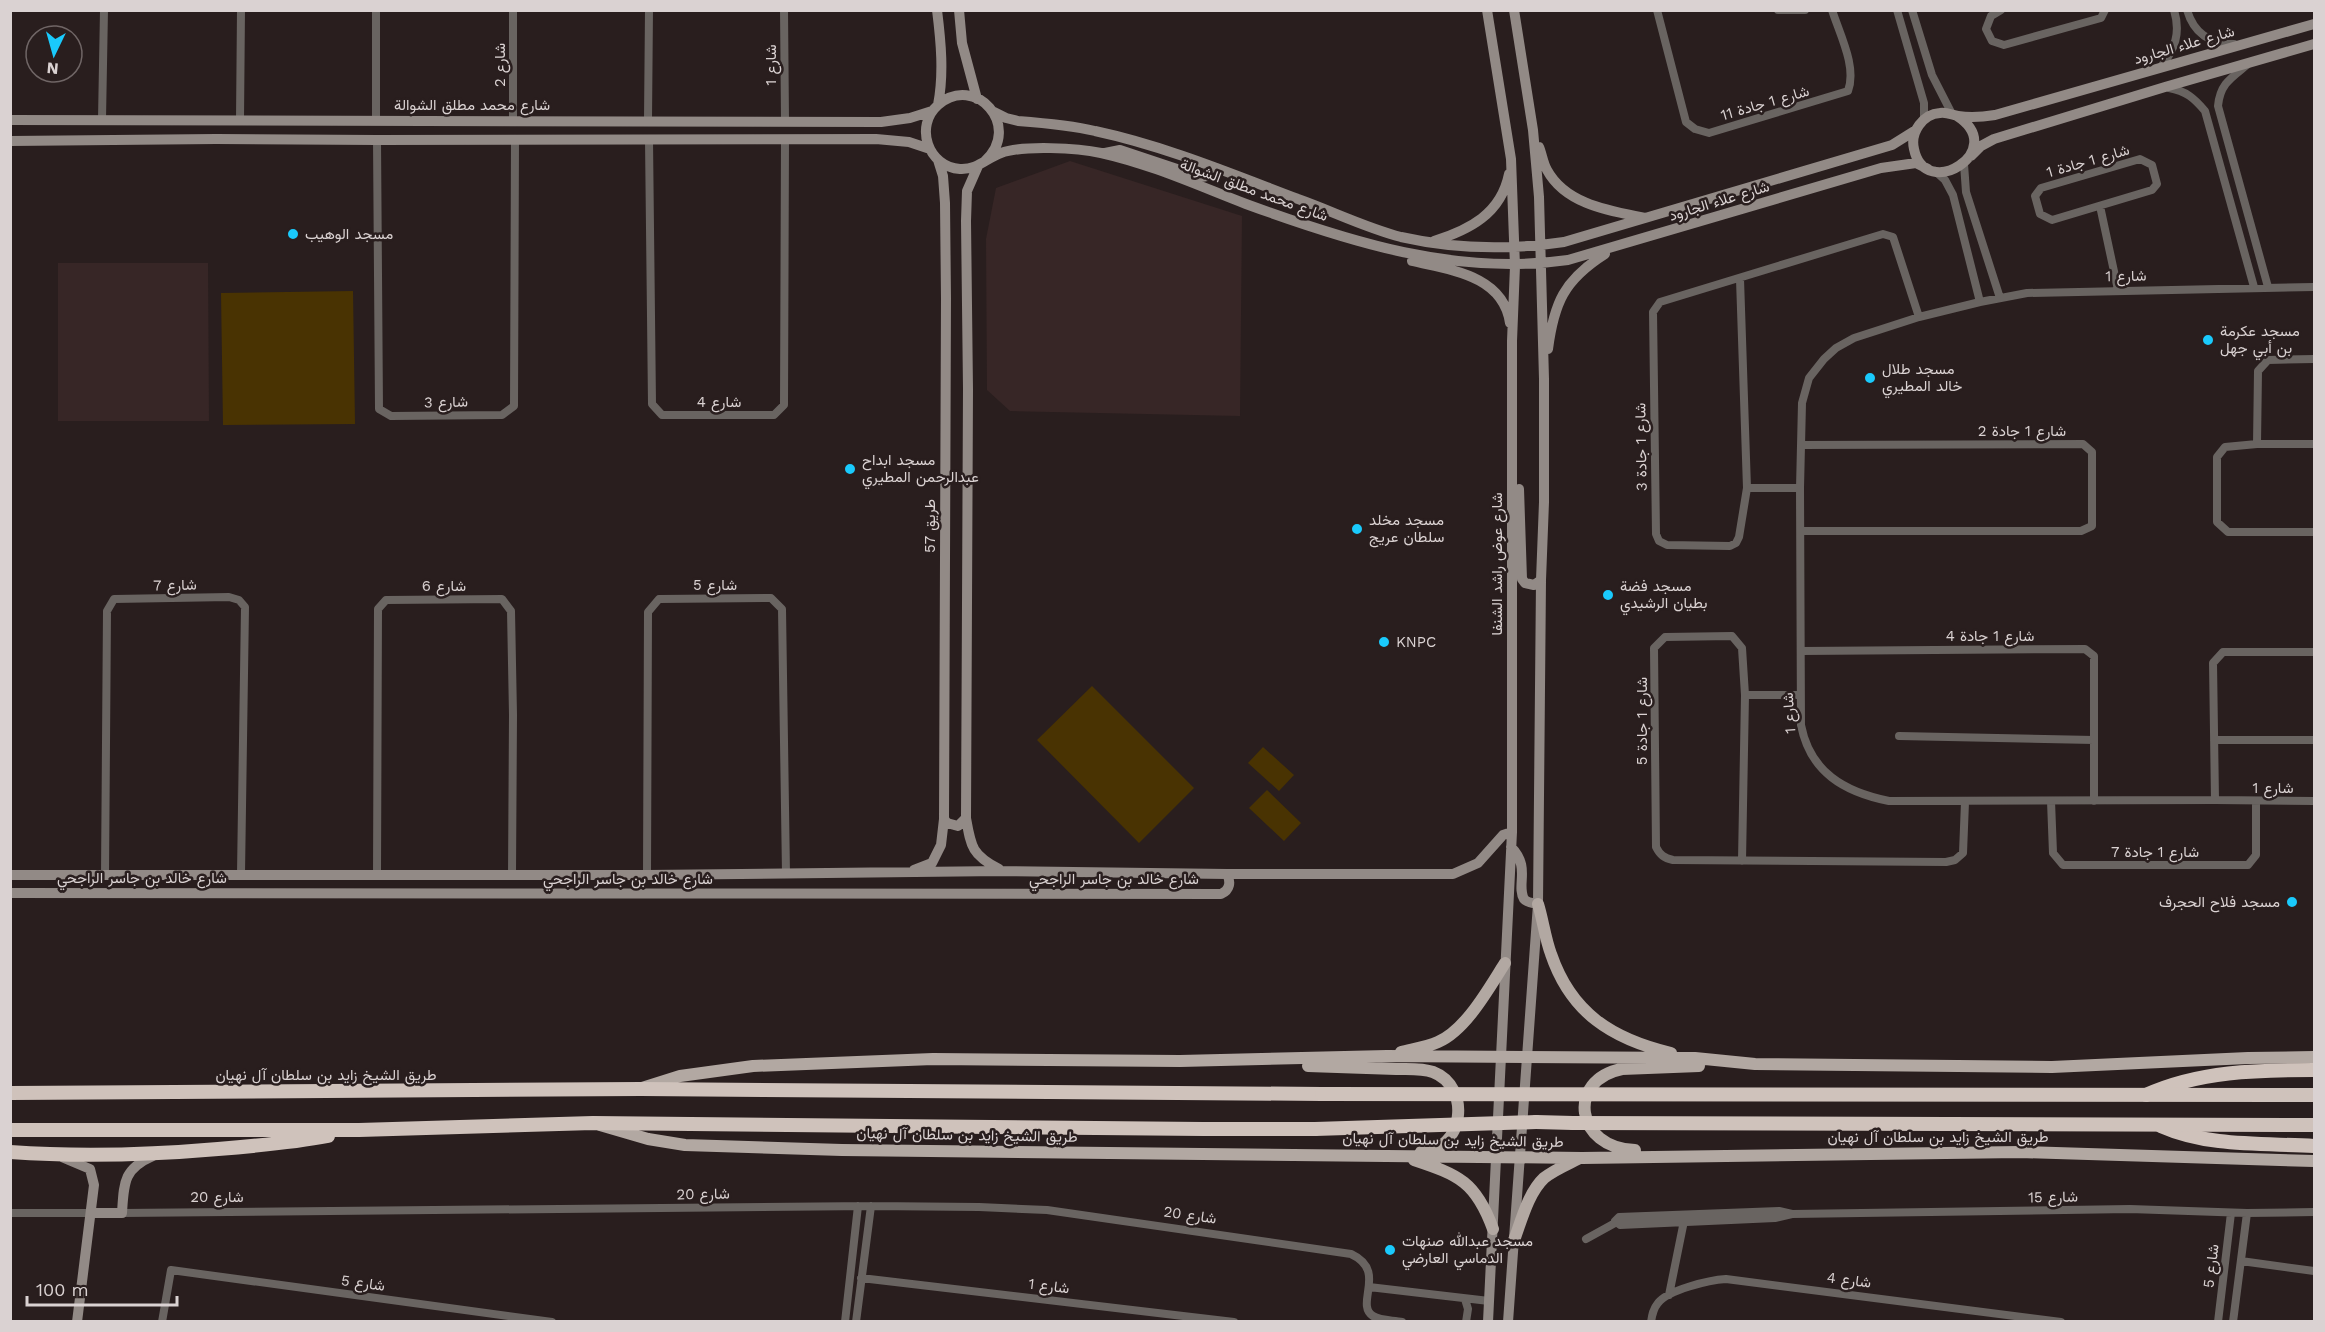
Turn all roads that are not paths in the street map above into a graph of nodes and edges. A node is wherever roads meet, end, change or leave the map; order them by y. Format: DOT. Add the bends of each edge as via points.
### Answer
graph roads {
  1 [pos="104,10"];
  2 [pos="241,10"];
  3 [pos="376,10"];
  4 [pos="513,10"];
  5 [pos="649,10"];
  6 [pos="784,10"];
  7 [pos="937,10"];
  8 [pos="960,10"];
  9 [pos="1487,10"];
  10 [pos="1514,10"];
  11 [pos="1657,10"];
  12 [pos="1778,10"];
  13 [pos="1805,10"];
  14 [pos="1832,10"];
  15 [pos="1897,10"];
  16 [pos="1912,10"];
  17 [pos="2001,10"];
  18 [pos="2105,10"];
  19 [pos="2174,10"];
  20 [pos="2187,10"];
  21 [pos="2314,24"];
  22 [pos="2244,44"];
  23 [pos="2314,44"];
  24 [pos="2250,62"];
  25 [pos="2161,67"];
  26 [pos="2165,87"];
  27 [pos="978,99"];
  28 [pos="935,108"];
  29 [pos="992,111"];
  30 [pos="1955,115"];
  31 [pos="102,119"];
  32 [pos="240,119"];
  33 [pos="435,119"];
  34 [pos="648,119"];
  35 [pos="1924,119"];
  36 [pos="10,120"];
  37 [pos="376,120"];
  38 [pos="470,120"];
  39 [pos="785,120"];
  40 [pos="513,121"];
  41 [pos="1533,130"];
  42 [pos="1916,130"];
  43 [pos="784,139"];
  44 [pos="377,140"];
  45 [pos="433,140"];
  46 [pos="471,140"];
  47 [pos="515,140"];
  48 [pos="649,140"];
  49 [pos="10,141"];
  50 [pos="930,149"];
  51 [pos="1101,153"];
  52 [pos="1511,159"];
  53 [pos="938,160"];
  54 [pos="1966,161"];
  55 [pos="982,164"];
  56 [pos="1210,166"];
  57 [pos="1932,170"];
  58 [pos="2100,206"];
  59 [pos="1649,218"];
  60 [pos="1429,242"];
  61 [pos="1540,246"];
  62 [pos="1515,247"];
  63 [pos="1381,248"];
  64 [pos="1614,248"];
  65 [pos="1540,264"];
  66 [pos="1515,266"];
  67 [pos="966,275"];
  68 [pos="945,276"];
  69 [pos="1740,279"];
  70 [pos="2254,287"];
  71 [pos="2268,287"];
  72 [pos="2314,287"];
  73 [pos="2118,290"];
  74 [pos="946,298"];
  75 [pos="2000,298"];
  76 [pos="966,299"];
  77 [pos="1980,302"];
  78 [pos="1919,317"];
  79 [pos="1512,341"];
  80 [pos="2314,359"];
  81 [pos="1544,379"];
  82 [pos="2257,444"];
  83 [pos="2314,444"];
  84 [pos="1801,446"];
  85 [pos="1513,448"];
  86 [pos="1746,488"];
  87 [pos="1800,488"];
  88 [pos="1802,531"];
  89 [pos="2314,532"];
  90 [pos="1541,580"];
  91 [pos="1801,651"];
  92 [pos="2314,652"];
  93 [pos="1745,695"];
  94 [pos="1800,695"];
  95 [pos="1899,736"];
  96 [pos="2094,740"];
  97 [pos="2214,740"];
  98 [pos="2314,740"];
  99 [pos="2215,800"];
  100 [pos="2051,801"];
  101 [pos="2094,801"];
  102 [pos="2314,801"];
  103 [pos="1965,802"];
  104 [pos="2256,802"];
  105 [pos="966,818"];
  106 [pos="944,819"];
  107 [pos="1512,832"];
  108 [pos="1511,847"];
  109 [pos="1742,861"];
  110 [pos="1002,871"];
  111 [pos="907,873"];
  112 [pos="241,874"];
  113 [pos="786,874"];
  114 [pos="1227,874"];
  115 [pos="10,875"];
  116 [pos="105,875"];
  117 [pos="292,875"];
  118 [pos="324,875"];
  119 [pos="377,875"];
  120 [pos="647,875"];
  121 [pos="512,876"];
  122 [pos="10,893"];
  123 [pos="324,893"];
  124 [pos="290,894"];
  125 [pos="1538,904"];
  126 [pos="1505,963"];
  127 [pos="1387,1056"];
  128 [pos="1501,1057"];
  129 [pos="1527,1057"];
  130 [pos="2314,1057"];
  131 [pos="1695,1058"];
  132 [pos="1180,1061"];
  133 [pos="1755,1064"];
  134 [pos="2314,1070"];
  135 [pos="641,1089"];
  136 [pos="10,1093"];
  137 [pos="2146,1095"];
  138 [pos="2314,1095"];
  139 [pos="593,1123"];
  140 [pos="2314,1125"];
  141 [pos="2160,1126"];
  142 [pos="10,1130"];
  143 [pos="359,1130"];
  144 [pos="2314,1146"];
  145 [pos="10,1152"];
  146 [pos="158,1154"];
  147 [pos="1188,1154"];
  148 [pos="53,1155"];
  149 [pos="1761,1155"];
  150 [pos="1405,1156"];
  151 [pos="1496,1157"];
  152 [pos="1520,1157"];
  153 [pos="1582,1158"];
  154 [pos="2314,1161"];
  155 [pos="858,1206"];
  156 [pos="871,1206"];
  157 [pos="2314,1212"];
  158 [pos="10,1213"];
  159 [pos="92,1213"];
  160 [pos="122,1213"];
  161 [pos="2231,1213"];
  162 [pos="2247,1213"];
  163 [pos="1792,1214"];
  164 [pos="1684,1221"];
  165 [pos="1615,1223"];
  166 [pos="1493,1229"];
  167 [pos="1587,1239"];
  168 [pos="1513,1243"];
  169 [pos="2241,1261"];
  170 [pos="2314,1271"];
  171 [pos="861,1278"];
  172 [pos="1369,1287"];
  173 [pos="1669,1295"];
  174 [pos="1465,1299"];
  175 [pos="1489,1302"];
  176 [pos="77,1322"];
  177 [pos="162,1322"];
  178 [pos="552,1322"];
  179 [pos="845,1322"];
  180 [pos="856,1322"];
  181 [pos="1234,1322"];
  182 [pos="1402,1322"];
  183 [pos="1466,1322"];
  184 [pos="1488,1322"];
  185 [pos="1508,1322"];
  186 [pos="1652,1322"];
  187 [pos="2061,1322"];
  188 [pos="2218,1322"];
  189 [pos="2233,1322"];
  1 -- 31 [label="street"];
  2 -- 32 [label="street"];
  3 -- 37 [label="street"];
  4 -- 40 [label="street, شارع 2"];
  5 -- 34 [label="street"];
  6 -- 39 [label="street, شارع 1"];
  7 -- 28 [label="street" via="942,87"];
  8 -- 27 [label="street" via="963,43"];
  9 -- 52 [label="street, شارع عوض راشد الشنفا"];
  10 -- 41 [label="street"];
  11 -- 14 [label="street, شارع 1 جادة 11" via="1686,122 1709,133 1848,92 1852,82 1850,68"];
  12 -- 13 [label="street"];
  15 -- 35 [label="street" via="1924,103"];
  16 -- 30 [label="street" via="1932,75"];
  17 -- 18 [label="street" via="1990,16 1986,29 1992,41 2004,45 2100,18"];
  19 -- 25 [label="street" via="2177,38"];
  20 -- 22 [label="street" via="2197,31 2207,40"];
  21 -- 22 [label="street, شارع علاء الجارود"];
  22 -- 25 [label="street, شارع علاء الجارود"];
  23 -- 24 [label="street"];
  24 -- 26 [label="street"];
  24 -- 71 [label="street" via="2219,92 2218,106"];
  25 -- 30 [label="street, شارع علاء الجارود" via="1995,115"];
  26 -- 54 [label="street" via="1994,139"];
  26 -- 70 [label="street" via="2183,90 2205,111"];
  27 -- 28 [label="street" via="957,96"];
  27 -- 29 [label="street"];
  28 -- 39 [label="street, شارع محمد مطلق الشوالة" via="910,118 881,122"];
  28 -- 50 [label="street" via="926,130"];
  29 -- 55 [label="street" via="999,137 994,151"];
  29 -- 56 [label="street, شارع محمد مطلق الشوالة" via="1018,121 1095,131"];
  30 -- 35 [label="street" via="1935,114"];
  30 -- 54 [label="street" via="1967,124 1972,135 1973,147"];
  31 -- 32 [label="street, شارع محمد مطلق الشوالة"];
  31 -- 36 [label="street, شارع محمد مطلق الشوالة"];
  32 -- 37 [label="street, شارع محمد مطلق الشوالة"];
  33 -- 37 [label="street, شارع محمد مطلق الشوالة"];
  33 -- 38 [label="street, شارع محمد مطلق الشوالة"];
  33 -- 45 [label="street" via="441,130"];
  34 -- 39 [label="street, شارع محمد مطلق الشوالة"];
  34 -- 40 [label="street, شارع محمد مطلق الشوالة"];
  35 -- 42 [label="street"];
  38 -- 40 [label="street, شارع محمد مطلق الشوالة"];
  38 -- 46 [label="street" via="462,124 460,131"];
  41 -- 59 [label="street" via="1547,170 1581,202"];
  41 -- 61 [label="street"];
  42 -- 57 [label="street" via="1916,155"];
  42 -- 59 [label="street, شارع علاء الجارود" via="1892,145"];
  43 -- 48 [label="street"];
  43 -- 48 [label="street, شارع 4" via="784,405 774,415 662,415 652,404"];
  43 -- 50 [label="street" via="876,139 909,142"];
  44 -- 45 [label="street"];
  44 -- 47 [label="street, شارع 3" via="379,410 402,416 502,415 514,406"];
  44 -- 49 [label="street"];
  45 -- 46 [label="street"];
  46 -- 47 [label="street"];
  47 -- 48 [label="street"];
  50 -- 53 [label="street"];
  51 -- 55 [label="street, شارع محمد مطلق الشوالة" via="1016,150"];
  51 -- 56 [label="street" via="1120,150 1201,177 1207,176"];
  51 -- 63 [label="street, شارع محمد مطلق الشوالة"];
  52 -- 60 [label="street" via="1509,178 1489,214 1463,231"];
  52 -- 62 [label="street, شارع عوض راشد الشنفا"];
  53 -- 55 [label="street" via="954,168"];
  53 -- 68 [label="street, طريق 57" via="945,203"];
  54 -- 57 [label="street" via="1950,171"];
  54 -- 75 [label="street" via="1966,192"];
  55 -- 67 [label="street" via="967,191"];
  56 -- 60 [label="street, شارع محمد مطلق الشوالة" via="1399,236"];
  57 -- 64 [label="street, شارع علاء الجارود" via="1916,163 1881,168"];
  57 -- 77 [label="street" via="1945,180 1953,195"];
  58 -- 58 [label="street, شارع 1 جادة 1" via="2052,220 2040,214 2035,196 2041,189 2140,159 2152,165 2157,180 2154,189"];
  58 -- 73 [label="street"];
  59 -- 61 [label="street, شارع علاء الجارود"];
  60 -- 62 [label="street, شارع محمد مطلق الشوالة"];
  61 -- 62 [label="street, شارع علاء الجارود"];
  61 -- 65 [label="street"];
  62 -- 66 [label="street, شارع عوض راشد الشنفا"];
  63 -- 66 [label="street, شارع محمد مطلق الشوالة" via="1454,262"];
  63 -- 79 [label="street" via="1408,261 1457,271 1482,281 1505,308"];
  64 -- 65 [label="street, شارع علاء الجارود" via="1569,261"];
  64 -- 81 [label="street" via="1583,268 1560,301 1552,318"];
  65 -- 66 [label="street, شارع علاء الجارود"];
  65 -- 81 [label="street"];
  66 -- 79 [label="street, شارع عوض راشد الشنفا"];
  67 -- 68 [label="street" via="958,280"];
  67 -- 76 [label="street"];
  68 -- 74 [label="street, طريق 57"];
  69 -- 78 [label="street, شارع 1 جادة 3" via="1883,234 1893,237"];
  69 -- 86 [label="street, شارع 1 جادة 3"];
  69 -- 86 [label="street, شارع 1 جادة 3" via="1660,302 1653,312 1659,541 1667,545 1736,543"];
  70 -- 71 [label="street, شارع 1"];
  70 -- 73 [label="street, شارع 1"];
  71 -- 72 [label="street, شارع 1"];
  73 -- 75 [label="street, شارع 1" via="2027,293"];
  74 -- 76 [label="street" via="959,293"];
  74 -- 106 [label="street, طريق 57"];
  75 -- 77 [label="street, شارع 1"];
  76 -- 105 [label="street"];
  77 -- 78 [label="street, شارع 1"];
  78 -- 84 [label="street, شارع 1" via="1854,338 1824,359 1809,378 1803,403"];
  79 -- 85 [label="street, شارع عوض راشد الشنفا"];
  80 -- 82 [label="street" via="2268,360 2258,371"];
  81 -- 90 [label="street"];
  82 -- 83 [label="street"];
  82 -- 89 [label="street" via="2225,447 2217,457 2217,522 2228,532"];
  84 -- 87 [label="street, شارع 1"];
  84 -- 88 [label="street, شارع 1 جادة 2" via="2083,444 2092,452 2092,526 2081,531"];
  85 -- 90 [label="street" via="1519,479 1522,579 1534,585"];
  85 -- 107 [label="street, شارع عوض راشد الشنفا"];
  86 -- 87 [label="street"];
  87 -- 88 [label="street, شارع 1"];
  88 -- 91 [label="street, شارع 1"];
  90 -- 125 [label="street"];
  91 -- 94 [label="street, شارع 1"];
  91 -- 96 [label="street, شارع 1 جادة 4" via="2085,649 2094,656"];
  92 -- 97 [label="street" via="2223,652 2213,663"];
  93 -- 94 [label="street"];
  93 -- 109 [label="street, شارع 1 جادة 5"];
  93 -- 109 [label="street, شارع 1 جادة 5" via="1742,648 1732,636 1665,637 1654,648 1656,847 1665,858 1673,860"];
  94 -- 103 [label="street, شارع 1" via="1805,742 1812,757 1845,787 1888,801"];
  95 -- 96 [label="street"];
  96 -- 101 [label="street, شارع 1 جادة 4"];
  97 -- 98 [label="street"];
  97 -- 99 [label="street"];
  99 -- 101 [label="street, شارع 1"];
  99 -- 104 [label="street, شارع 1"];
  100 -- 101 [label="street, شارع 1"];
  100 -- 103 [label="street, شارع 1"];
  100 -- 104 [label="street, شارع 1 جادة 7" via="2053,853 2063,865 2248,865 2256,855"];
  102 -- 104 [label="street, شارع 1"];
  103 -- 109 [label="street, شارع 1 جادة 5" via="1963,853 1955,860"];
  105 -- 106 [label="street" via="958,826"];
  105 -- 110 [label="street" via="971,846 982,860"];
  106 -- 111 [label="street, طريق 57" via="941,845 932,863"];
  107 -- 108 [label="street, شارع عوض راشد الشنفا"];
  107 -- 114 [label="street, شارع خالد بن جاسر الراجحي" via="1503,835 1478,863 1453,874"];
  108 -- 125 [label="street" via="1521,864 1523,897"];
  108 -- 126 [label="street, شارع عوض راشد الشنفا"];
  110 -- 111 [label="street, شارع خالد بن جاسر الراجحي"];
  110 -- 114 [label="street, شارع خالد بن جاسر الراجحي"];
  111 -- 113 [label="street, شارع خالد بن جاسر الراجحي"];
  112 -- 116 [label="street, شارع خالد بن جاسر الراجحي"];
  112 -- 116 [label="street, شارع 7" via="244,606 230,597 114,599 107,610"];
  112 -- 117 [label="street, شارع خالد بن جاسر الراجحي"];
  113 -- 120 [label="street, شارع خالد بن جاسر الراجحي"];
  113 -- 120 [label="street, شارع 5" via="782,609 771,598 659,598 648,612"];
  114 -- 123 [label="street, شارع خالد بن جاسر الراجحي" via="1229,885 1221,894"];
  115 -- 116 [label="street, شارع خالد بن جاسر الراجحي"];
  117 -- 118 [label="street, شارع خالد بن جاسر الراجحي"];
  117 -- 124 [label="street" via="297,885"];
  118 -- 119 [label="street, شارع خالد بن جاسر الراجحي"];
  118 -- 123 [label="street"];
  119 -- 121 [label="street, شارع خالد بن جاسر الراجحي"];
  119 -- 121 [label="street, شارع 6" via="378,609 386,600 502,599 511,610"];
  120 -- 121 [label="street, شارع خالد بن جاسر الراجحي"];
  122 -- 124 [label="street, شارع خالد بن جاسر الراجحي"];
  123 -- 124 [label="street, شارع خالد بن جاسر الراجحي"];
  125 -- 129 [label="street"];
  125 -- 131 [label="main road" via="1551,953 1567,987 1586,1012 1623,1038"];
  126 -- 127 [label="main road" via="1482,999 1454,1031 1438,1042"];
  126 -- 128 [label="street, شارع عوض راشد الشنفا"];
  127 -- 128 [label="main road, طريق الشيخ زايد بن سلطان آل نهيان"];
  127 -- 132 [label="main road, طريق الشيخ زايد بن سلطان آل نهيان"];
  128 -- 129 [label="main road, طريق الشيخ زايد بن سلطان آل نهيان"];
  128 -- 151 [label="street, شارع عوض راشد الشنفا"];
  129 -- 131 [label="main road, طريق الشيخ زايد بن سلطان آل نهيان"];
  129 -- 152 [label="street"];
  130 -- 133 [label="main road, طريق الشيخ زايد بن سلطان آل نهيان" via="2052,1066"];
  131 -- 133 [label="main road, طريق الشيخ زايد بن سلطان آل نهيان"];
  132 -- 135 [label="main road, طريق الشيخ زايد بن سلطان آل نهيان" via="933,1059 788,1064 680,1076"];
  132 -- 147 [label="main road" via="1427,1070 1446,1080 1459,1109 1452,1134 1440,1146 1425,1152"];
  133 -- 149 [label="main road" via="1612,1071 1590,1089 1585,1114 1595,1135 1618,1149"];
  134 -- 137 [label="highway" via="2203,1077"];
  135 -- 136 [label="highway, طريق الشيخ زايد بن سلطان آل نهيان"];
  135 -- 137 [label="highway, طريق الشيخ زايد بن سلطان آل نهيان, bridge"];
  137 -- 138 [label="highway, طريق الشيخ زايد بن سلطان آل نهيان, bridge"];
  139 -- 141 [label="highway, طريق الشيخ زايد بن سلطان آل نهيان, bridge" via="1179,1129 1536,1122"];
  139 -- 143 [label="highway, طريق الشيخ زايد بن سلطان آل نهيان"];
  139 -- 147 [label="main road, طريق الشيخ زايد بن سلطان آل نهيان" via="685,1146"];
  140 -- 141 [label="highway, طريق الشيخ زايد بن سلطان آل نهيان, bridge"];
  141 -- 144 [label="highway" via="2211,1140"];
  142 -- 143 [label="highway, طريق الشيخ زايد بن سلطان آل نهيان"];
  143 -- 146 [label="highway" via="291,1143"];
  145 -- 148 [label="highway"];
  146 -- 148 [label="highway"];
  146 -- 160 [label="street" via="138,1162 126,1176"];
  147 -- 150 [label="main road, طريق الشيخ زايد بن سلطان آل نهيان"];
  148 -- 159 [label="street" via="90,1169 94,1185"];
  149 -- 153 [label="main road, طريق الشيخ زايد بن سلطان آل نهيان"];
  149 -- 154 [label="main road, طريق الشيخ زايد بن سلطان آل نهيان" via="2020,1152"];
  150 -- 151 [label="main road, طريق الشيخ زايد بن سلطان آل نهيان"];
  150 -- 166 [label="main road" via="1453,1174 1472,1188"];
  151 -- 152 [label="main road, طريق الشيخ زايد بن سلطان آل نهيان"];
  151 -- 166 [label="street, شارع عوض راشد الشنفا"];
  152 -- 153 [label="main road, طريق الشيخ زايد بن سلطان آل نهيان"];
  152 -- 168 [label="street"];
  153 -- 168 [label="main road" via="1543,1179"];
  155 -- 156 [label="street, شارع 20"];
  155 -- 160 [label="street, شارع 20"];
  155 -- 179 [label="street"];
  156 -- 171 [label="street"];
  156 -- 172 [label="street, شارع 20" via="1047,1210 1345,1253 1366,1265"];
  157 -- 162 [label="street, شارع 15"];
  158 -- 159 [label="street, شارع 20"];
  159 -- 160 [label="street, شارع 20"];
  159 -- 176 [label="street"];
  161 -- 162 [label="street, شارع 15"];
  161 -- 163 [label="street, شارع 15" via="2130,1209"];
  161 -- 188 [label="street, شارع 5"];
  162 -- 169 [label="street, شارع 5"];
  163 -- 164 [label="street, شارع 15"];
  163 -- 165 [label="street, شارع 15" via="1619,1217"];
  164 -- 165 [label="street, شارع 15"];
  164 -- 173 [label="street"];
  165 -- 167 [label="street"];
  166 -- 175 [label="street, شارع عوض راشد الشنفا"];
  168 -- 185 [label="street"];
  169 -- 170 [label="street"];
  169 -- 189 [label="street, شارع 5"];
  171 -- 180 [label="street"];
  171 -- 181 [label="street, شارع 1"];
  172 -- 174 [label="street"];
  172 -- 182 [label="street, شارع 20" via="1367,1306 1371,1314"];
  173 -- 186 [label="street" via="1656,1306"];
  173 -- 187 [label="street, شارع 4" via="1708,1281 1735,1279"];
  174 -- 175 [label="street"];
  174 -- 183 [label="street"];
  175 -- 184 [label="street, شارع عوض راشد الشنفا"];
  177 -- 178 [label="street, شارع 5" via="171,1270"];
}
